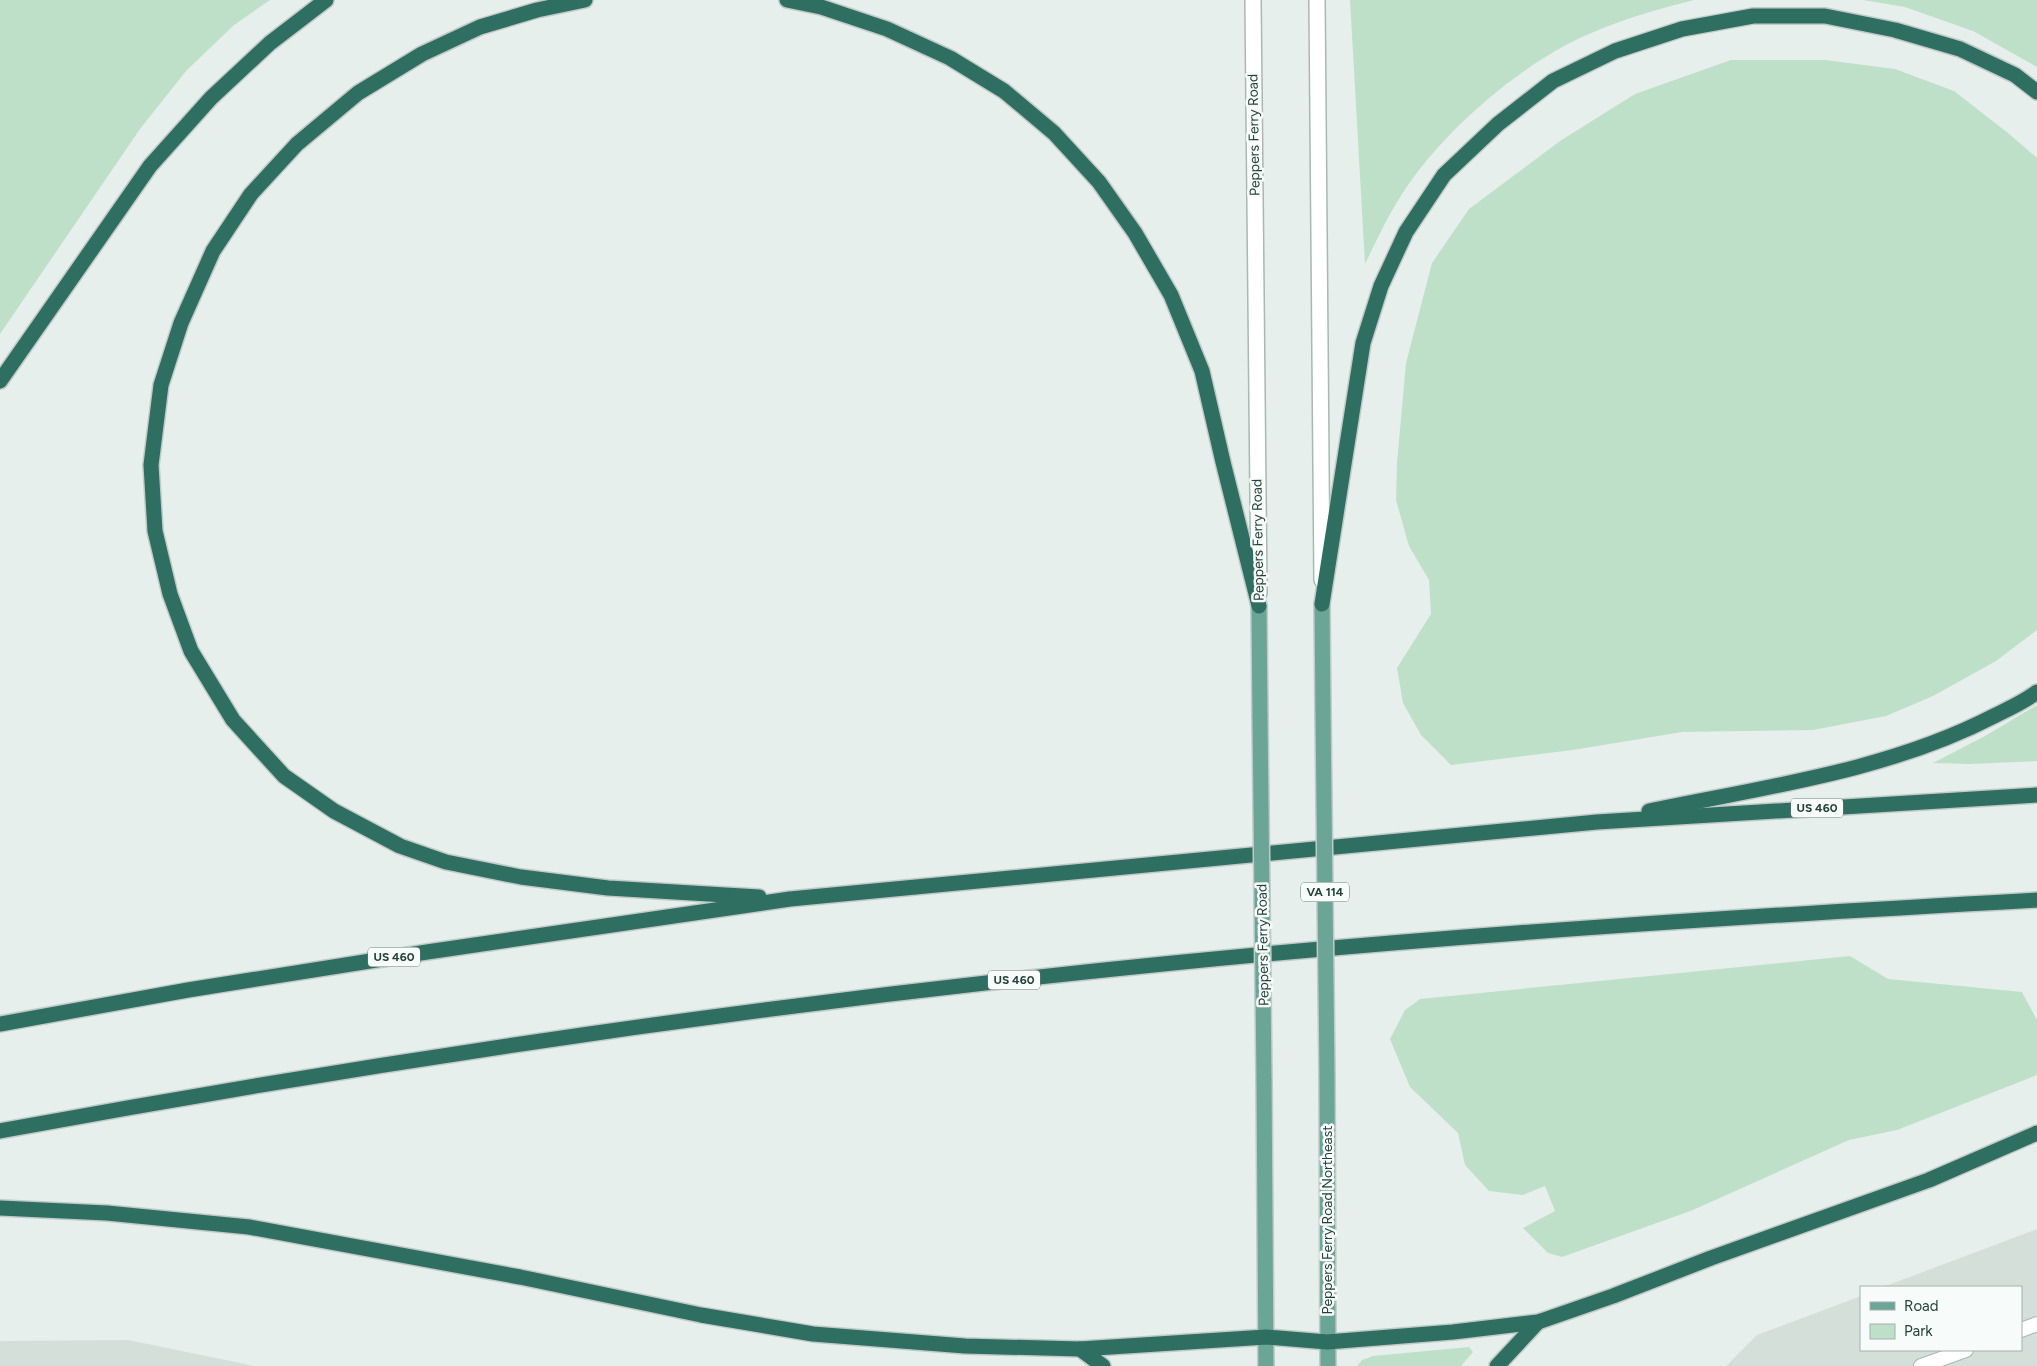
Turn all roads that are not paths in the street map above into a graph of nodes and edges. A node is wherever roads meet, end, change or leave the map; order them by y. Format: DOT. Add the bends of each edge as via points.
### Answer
graph roads {
  1 [pos="326,0"];
  2 [pos="584,0"];
  3 [pos="787,0"];
  4 [pos="1253,0"];
  5 [pos="1317,0"];
  6 [pos="2037,92"];
  7 [pos="0,381"];
  8 [pos="1322,604"];
  9 [pos="1259,606"];
  10 [pos="2037,692"];
  11 [pos="2037,795"];
  12 [pos="1597,822"];
  13 [pos="790,899"];
  14 [pos="2037,900"];
  15 [pos="0,1024"];
  16 [pos="0,1131"];
  17 [pos="2037,1133"];
  18 [pos="0,1208"];
  19 [pos="1538,1322"];
  20 [pos="2037,1324"];
  21 [pos="2022,1330"];
  22 [pos="1266,1337"];
  23 [pos="1328,1342"];
  24 [pos="1080,1349"];
  25 [pos="1963,1351"];
  26 [pos="1102,1366"];
  27 [pos="1266,1366"];
  28 [pos="1328,1366"];
  29 [pos="1497,1366"];
  30 [pos="1921,1366"];
  1 -- 7 [label="highway" via="270,43 211,98 150,166"];
  2 -- 13 [label="highway" via="480,27 422,54 358,93 298,144 251,194 213,251 181,323 161,385 151,465 155,531 170,594 191,650 233,720 284,776 334,810 400,846 446,862 511,875 608,888"];
  3 -- 9 [label="highway" via="821,7 887,29 950,58 1004,91 1054,133 1098,182 1135,233 1170,295 1202,372"];
  4 -- 9 [label="street, Peppers Ferry Road"];
  5 -- 8 [label="street, VA 114"];
  6 -- 8 [label="highway" via="2015,75 1960,49 1895,30 1825,16 1754,16 1682,29 1615,51 1553,81 1498,124 1444,175 1406,232 1381,286 1363,343"];
  8 -- 23 [label="main road, Peppers Ferry Road Northeast / VA 114, bridge"];
  9 -- 22 [label="main road, Peppers Ferry Road, bridge"];
  10 -- 12 [label="highway" via="1972,727 1906,753 1826,774"];
  11 -- 12 [label="highway, US 460"];
  12 -- 13 [label="highway, US 460"];
  13 -- 15 [label="highway, US 460" via="427,952"];
  14 -- 16 [label="highway, US 460" via="1563,930 1177,962 1052,976 795,1006 542,1041 170,1100"];
  17 -- 19 [label="highway" via="1929,1180"];
  18 -- 24 [label="highway" via="248,1227 813,1334 965,1346"];
  19 -- 23 [label="highway"];
  19 -- 29 [label="highway"];
  20 -- 21 [label="lane"];
  22 -- 23 [label="highway"];
  22 -- 24 [label="highway"];
  22 -- 27 [label="main road"];
  23 -- 28 [label="main road, Peppers Ferry Road Northeast / VA 114"];
  24 -- 26 [label="highway"];
  25 -- 30 [label="lane"];
}
